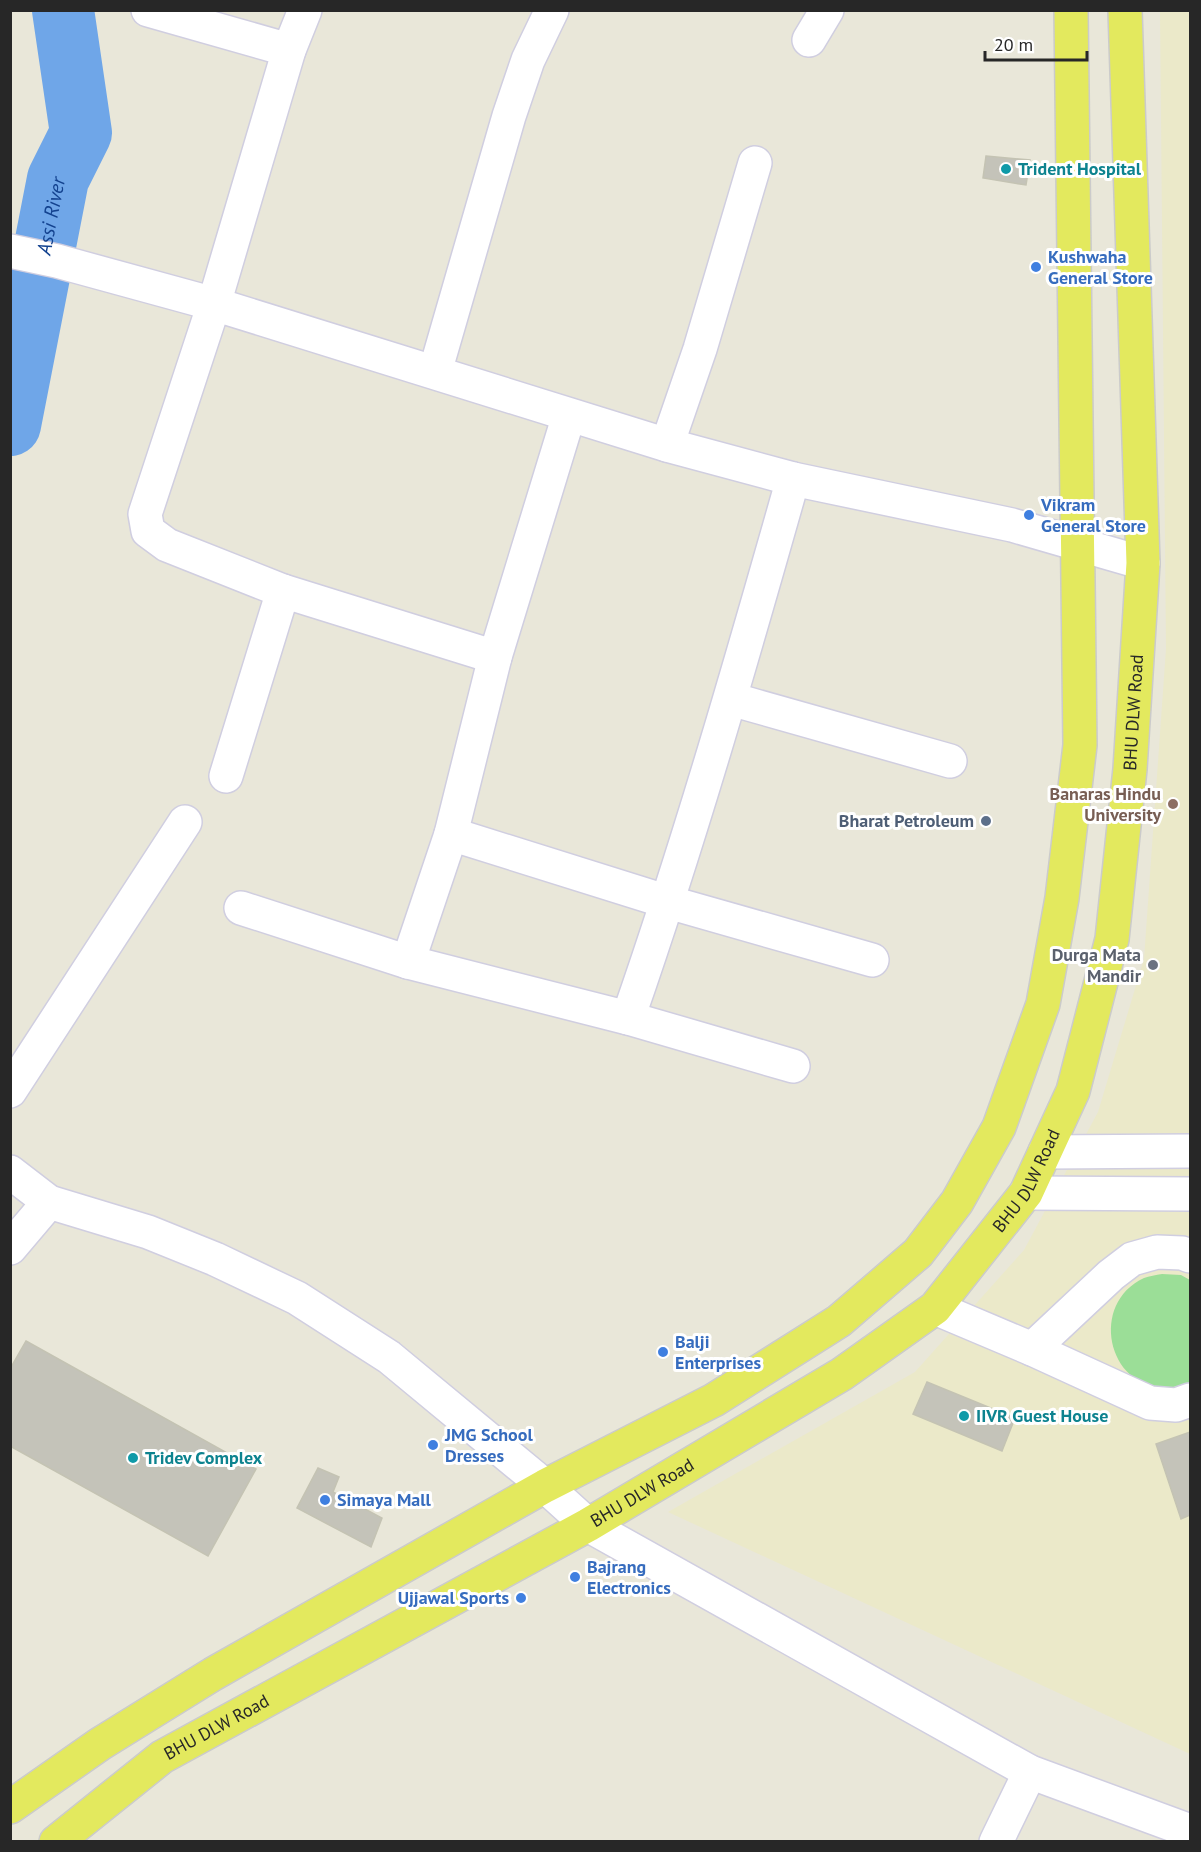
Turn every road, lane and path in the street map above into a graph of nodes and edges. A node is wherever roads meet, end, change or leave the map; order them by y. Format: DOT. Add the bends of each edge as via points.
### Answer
graph roads {
  1 [pos="148,10"];
  2 [pos="305,10"];
  3 [pos="552,10"];
  4 [pos="827,10"];
  5 [pos="1071,10"];
  6 [pos="1125,10"];
  7 [pos="809,40"];
  8 [pos="288,50"];
  9 [pos="755,163"];
  10 [pos="12,251"];
  11 [pos="214,304"];
  12 [pos="435,372"];
  13 [pos="569,414"];
  14 [pos="668,445"];
  15 [pos="793,479"];
  16 [pos="1076,544"];
  17 [pos="1143,563"];
  18 [pos="282,591"];
  19 [pos="495,657"];
  20 [pos="731,699"];
  21 [pos="950,762"];
  22 [pos="226,776"];
  23 [pos="185,822"];
  24 [pos="451,834"];
  25 [pos="668,902"];
  26 [pos="241,908"];
  27 [pos="872,960"];
  28 [pos="408,962"];
  29 [pos="628,1018"];
  30 [pos="793,1066"];
  31 [pos="10,1091"];
  32 [pos="1191,1151"];
  33 [pos="1045,1152"];
  34 [pos="10,1172"];
  35 [pos="1026,1193"];
  36 [pos="1191,1194"];
  37 [pos="49,1203"];
  38 [pos="10,1248"];
  39 [pos="1191,1256"];
  40 [pos="934,1308"];
  41 [pos="1032,1349"];
  42 [pos="1191,1400"];
  43 [pos="545,1486"];
  44 [pos="588,1525"];
  45 [pos="1030,1772"];
  46 [pos="10,1807"];
  47 [pos="1191,1831"];
  48 [pos="56,1842"];
  49 [pos="996,1842"];
  1 -- 8 [label="street"];
  2 -- 8 [label="street"];
  3 -- 12 [label="street" via="528,60 509,116"];
  4 -- 7 [label="street"];
  5 -- 16 [label="main road"];
  6 -- 17 [label="main road, BHU DLW Road"];
  8 -- 11 [label="street"];
  9 -- 14 [label="street"];
  10 -- 11 [label="street"];
  11 -- 12 [label="street"];
  11 -- 18 [label="street" via="145,514 148,531 167,545"];
  12 -- 13 [label="street"];
  13 -- 14 [label="street"];
  13 -- 19 [label="street"];
  14 -- 15 [label="street"];
  15 -- 16 [label="street" via="1011,525"];
  15 -- 20 [label="street"];
  16 -- 17 [label="street"];
  16 -- 43 [label="main road" via="1080,745 1062,898 1043,1004 999,1127 957,1202 918,1253 839,1321 714,1400"];
  17 -- 33 [label="main road, BHU DLW Road" via="1130,769 1112,939 1073,1091"];
  18 -- 19 [label="street"];
  18 -- 22 [label="street"];
  19 -- 24 [label="street"];
  20 -- 21 [label="street"];
  20 -- 25 [label="street"];
  23 -- 31 [label="street"];
  24 -- 25 [label="street"];
  24 -- 28 [label="street"];
  25 -- 27 [label="street"];
  25 -- 29 [label="street"];
  26 -- 28 [label="street"];
  28 -- 29 [label="street"];
  29 -- 30 [label="street"];
  32 -- 33 [label="street"];
  33 -- 35 [label="main road, BHU DLW Road"];
  34 -- 37 [label="street"];
  35 -- 36 [label="street"];
  35 -- 40 [label="main road, BHU DLW Road"];
  37 -- 38 [label="street"];
  37 -- 43 [label="street" via="148,1232 297,1298 389,1357"];
  39 -- 41 [label="street" via="1157,1252 1132,1259"];
  40 -- 41 [label="street"];
  40 -- 44 [label="main road, BHU DLW Road" via="842,1374"];
  41 -- 42 [label="street" via="1150,1403 1176,1405"];
  43 -- 44 [label="street"];
  43 -- 46 [label="main road" via="213,1674 100,1744"];
  44 -- 45 [label="street"];
  44 -- 48 [label="main road, BHU DLW Road" via="162,1757"];
  45 -- 47 [label="street"];
  45 -- 49 [label="street"];
}
